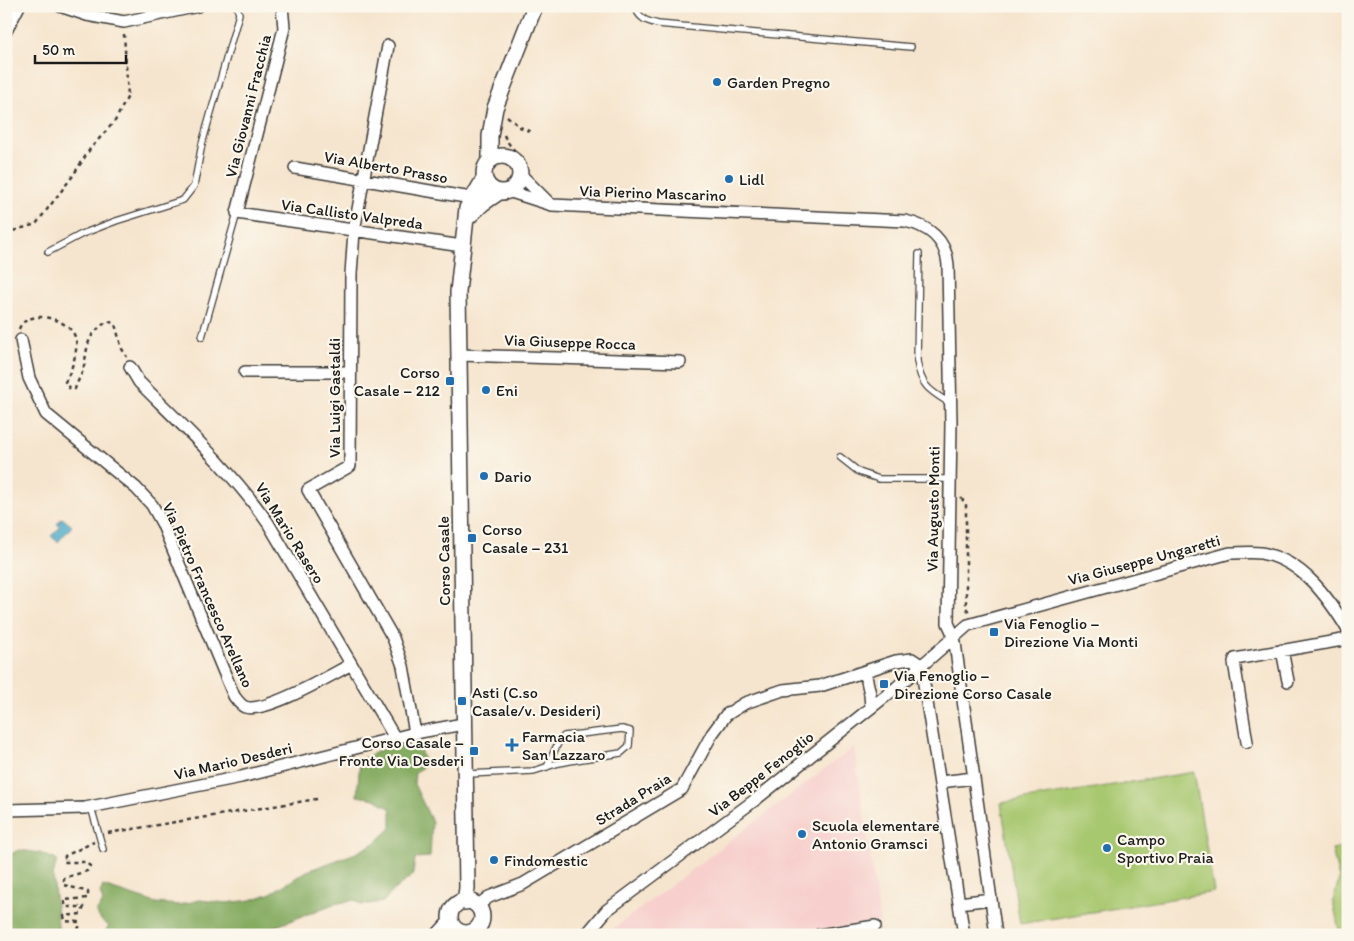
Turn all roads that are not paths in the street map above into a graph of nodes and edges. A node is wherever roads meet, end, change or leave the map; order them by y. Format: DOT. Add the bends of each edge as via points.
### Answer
graph roads {
  1 [pos="19,6"];
  2 [pos="60,6"];
  3 [pos="198,6"];
  4 [pos="237,6"];
  5 [pos="282,6"];
  6 [pos="535,6"];
  7 [pos="635,6"];
  8 [pos="6,31"];
  9 [pos="388,46"];
  10 [pos="911,47"];
  11 [pos="500,124"];
  12 [pos="509,157"];
  13 [pos="490,160"];
  14 [pos="295,168"];
  15 [pos="524,173"];
  16 [pos="484,179"];
  17 [pos="363,180"];
  18 [pos="504,191"];
  19 [pos="471,198"];
  20 [pos="552,205"];
  21 [pos="237,213"];
  22 [pos="466,220"];
  23 [pos="354,230"];
  24 [pos="462,246"];
  25 [pos="48,252"];
  26 [pos="919,254"];
  27 [pos="202,337"];
  28 [pos="21,340"];
  29 [pos="459,355"];
  30 [pos="680,362"];
  31 [pos="130,367"];
  32 [pos="245,372"];
  33 [pos="350,372"];
  34 [pos="951,404"];
  35 [pos="840,457"];
  36 [pos="949,479"];
  37 [pos="1348,630"];
  38 [pos="954,636"];
  39 [pos="1348,640"];
  40 [pos="1282,650"];
  41 [pos="350,665"];
  42 [pos="921,665"];
  43 [pos="864,672"];
  44 [pos="1288,681"];
  45 [pos="871,708"];
  46 [pos="463,724"];
  47 [pos="414,733"];
  48 [pos="395,738"];
  49 [pos="1247,742"];
  50 [pos="547,767"];
  51 [pos="465,774"];
  52 [pos="974,778"];
  53 [pos="940,782"];
  54 [pos="91,807"];
  55 [pos="6,810"];
  56 [pos="103,849"];
  57 [pos="992,899"];
  58 [pos="959,903"];
  59 [pos="471,904"];
  60 [pos="451,922"];
  61 [pos="875,926"];
  62 [pos="467,934"];
  63 [pos="439,935"];
  64 [pos="586,935"];
  65 [pos="818,935"];
  66 [pos="964,935"];
  67 [pos="996,935"];
  1 -- 8 [label="street"];
  2 -- 3 [label="street" via="124,22"];
  4 -- 25 [label="lane" via="239,14 202,144 194,186 183,200 99,228"];
  5 -- 21 [label="street, Via Giovanni Fracchia" via="284,28"];
  6 -- 11 [label="street" via="495,108"];
  7 -- 10 [label="lane" via="644,21 658,24"];
  9 -- 17 [label="street, Via Luigi Gastaldi"];
  11 -- 12 [label="street" via="498,140"];
  11 -- 13 [label="street"];
  12 -- 13 [label="street" via="499,156"];
  12 -- 15 [label="street"];
  13 -- 16 [label="street" via="484,169"];
  14 -- 17 [label="street, Via Alberto Prasso"];
  15 -- 18 [label="street" via="517,184"];
  15 -- 20 [label="street"];
  16 -- 18 [label="street" via="490,187"];
  16 -- 19 [label="street, Corso Casale"];
  17 -- 19 [label="street, Via Alberto Prasso"];
  17 -- 23 [label="street, Via Luigi Gastaldi"];
  18 -- 20 [label="street, Via Pierino Mascarino"];
  18 -- 22 [label="street" via="483,203"];
  19 -- 22 [label="street, Corso Casale"];
  20 -- 34 [label="street, Via Pierino Mascarino" via="904,221 925,227 939,239 947,255"];
  21 -- 23 [label="street, Via Callisto Valpreda"];
  21 -- 27 [label="lane"];
  22 -- 24 [label="street, Corso Casale"];
  23 -- 24 [label="street, Via Callisto Valpreda"];
  23 -- 33 [label="street, Via Luigi Gastaldi"];
  24 -- 29 [label="street, Corso Casale" via="458,292"];
  26 -- 34 [label="lane" via="916,361 926,389"];
  28 -- 41 [label="street, Via Pietro Francesco Arellano" via="29,378 46,414 152,505 237,700 251,708 285,698"];
  29 -- 30 [label="street, Via Giuseppe Rocca"];
  29 -- 46 [label="street, Corso Casale"];
  31 -- 41 [label="street, Via Mario Rasero" via="139,382 249,495 268,522"];
  32 -- 33 [label="street"];
  33 -- 47 [label="street, Via Luigi Gastaldi" via="350,466 308,490 393,638 403,666"];
  34 -- 36 [label="street, Via Augusto Monti"];
  35 -- 36 [label="lane" via="859,472 879,479"];
  36 -- 38 [label="street, Via Augusto Monti" via="948,623"];
  37 -- 38 [label="street, Via Giuseppe Ungaretti" via="1314,583 1291,565 1262,554 1230,554 973,623"];
  38 -- 42 [label="street, Via Beppe Fenoglio"];
  38 -- 52 [label="street, Via Augusto Monti"];
  39 -- 40 [label="street"];
  40 -- 44 [label="street"];
  40 -- 49 [label="street" via="1238,657 1234,662"];
  41 -- 48 [label="street, Via Mario Rasero"];
  42 -- 43 [label="street, Strada Praia" via="912,659"];
  42 -- 45 [label="street, Via Beppe Fenoglio"];
  42 -- 53 [label="street"];
  43 -- 45 [label="street"];
  43 -- 59 [label="street, Strada Praia" via="820,686 783,690 745,703 726,715 712,734 682,789 523,884"];
  45 -- 64 [label="street, Via Beppe Fenoglio" via="756,800 607,910"];
  46 -- 47 [label="street, Via Mario Desderi"];
  46 -- 51 [label="street, Corso Casale"];
  47 -- 48 [label="street, Via Mario Desderi"];
  48 -- 54 [label="street, Via Mario Desderi" via="242,777"];
  50 -- 50 [label="lane" via="621,753 630,746 630,731 622,729 564,736"];
  50 -- 51 [label="lane" via="533,771"];
  51 -- 59 [label="street, Corso Casale" via="467,888"];
  52 -- 53 [label="street"];
  52 -- 57 [label="street, Via Augusto Monti"];
  53 -- 58 [label="street"];
  54 -- 55 [label="street, Via Mario Desderi"];
  54 -- 56 [label="lane"];
  57 -- 58 [label="street"];
  57 -- 67 [label="street, Via Augusto Monti"];
  58 -- 66 [label="street"];
  59 -- 60 [label="street" via="453,908"];
  59 -- 62 [label="street" via="481,914 480,924"];
  60 -- 62 [label="street" via="457,930"];
  60 -- 63 [label="street"];
  61 -- 65 [label="street"];
}
